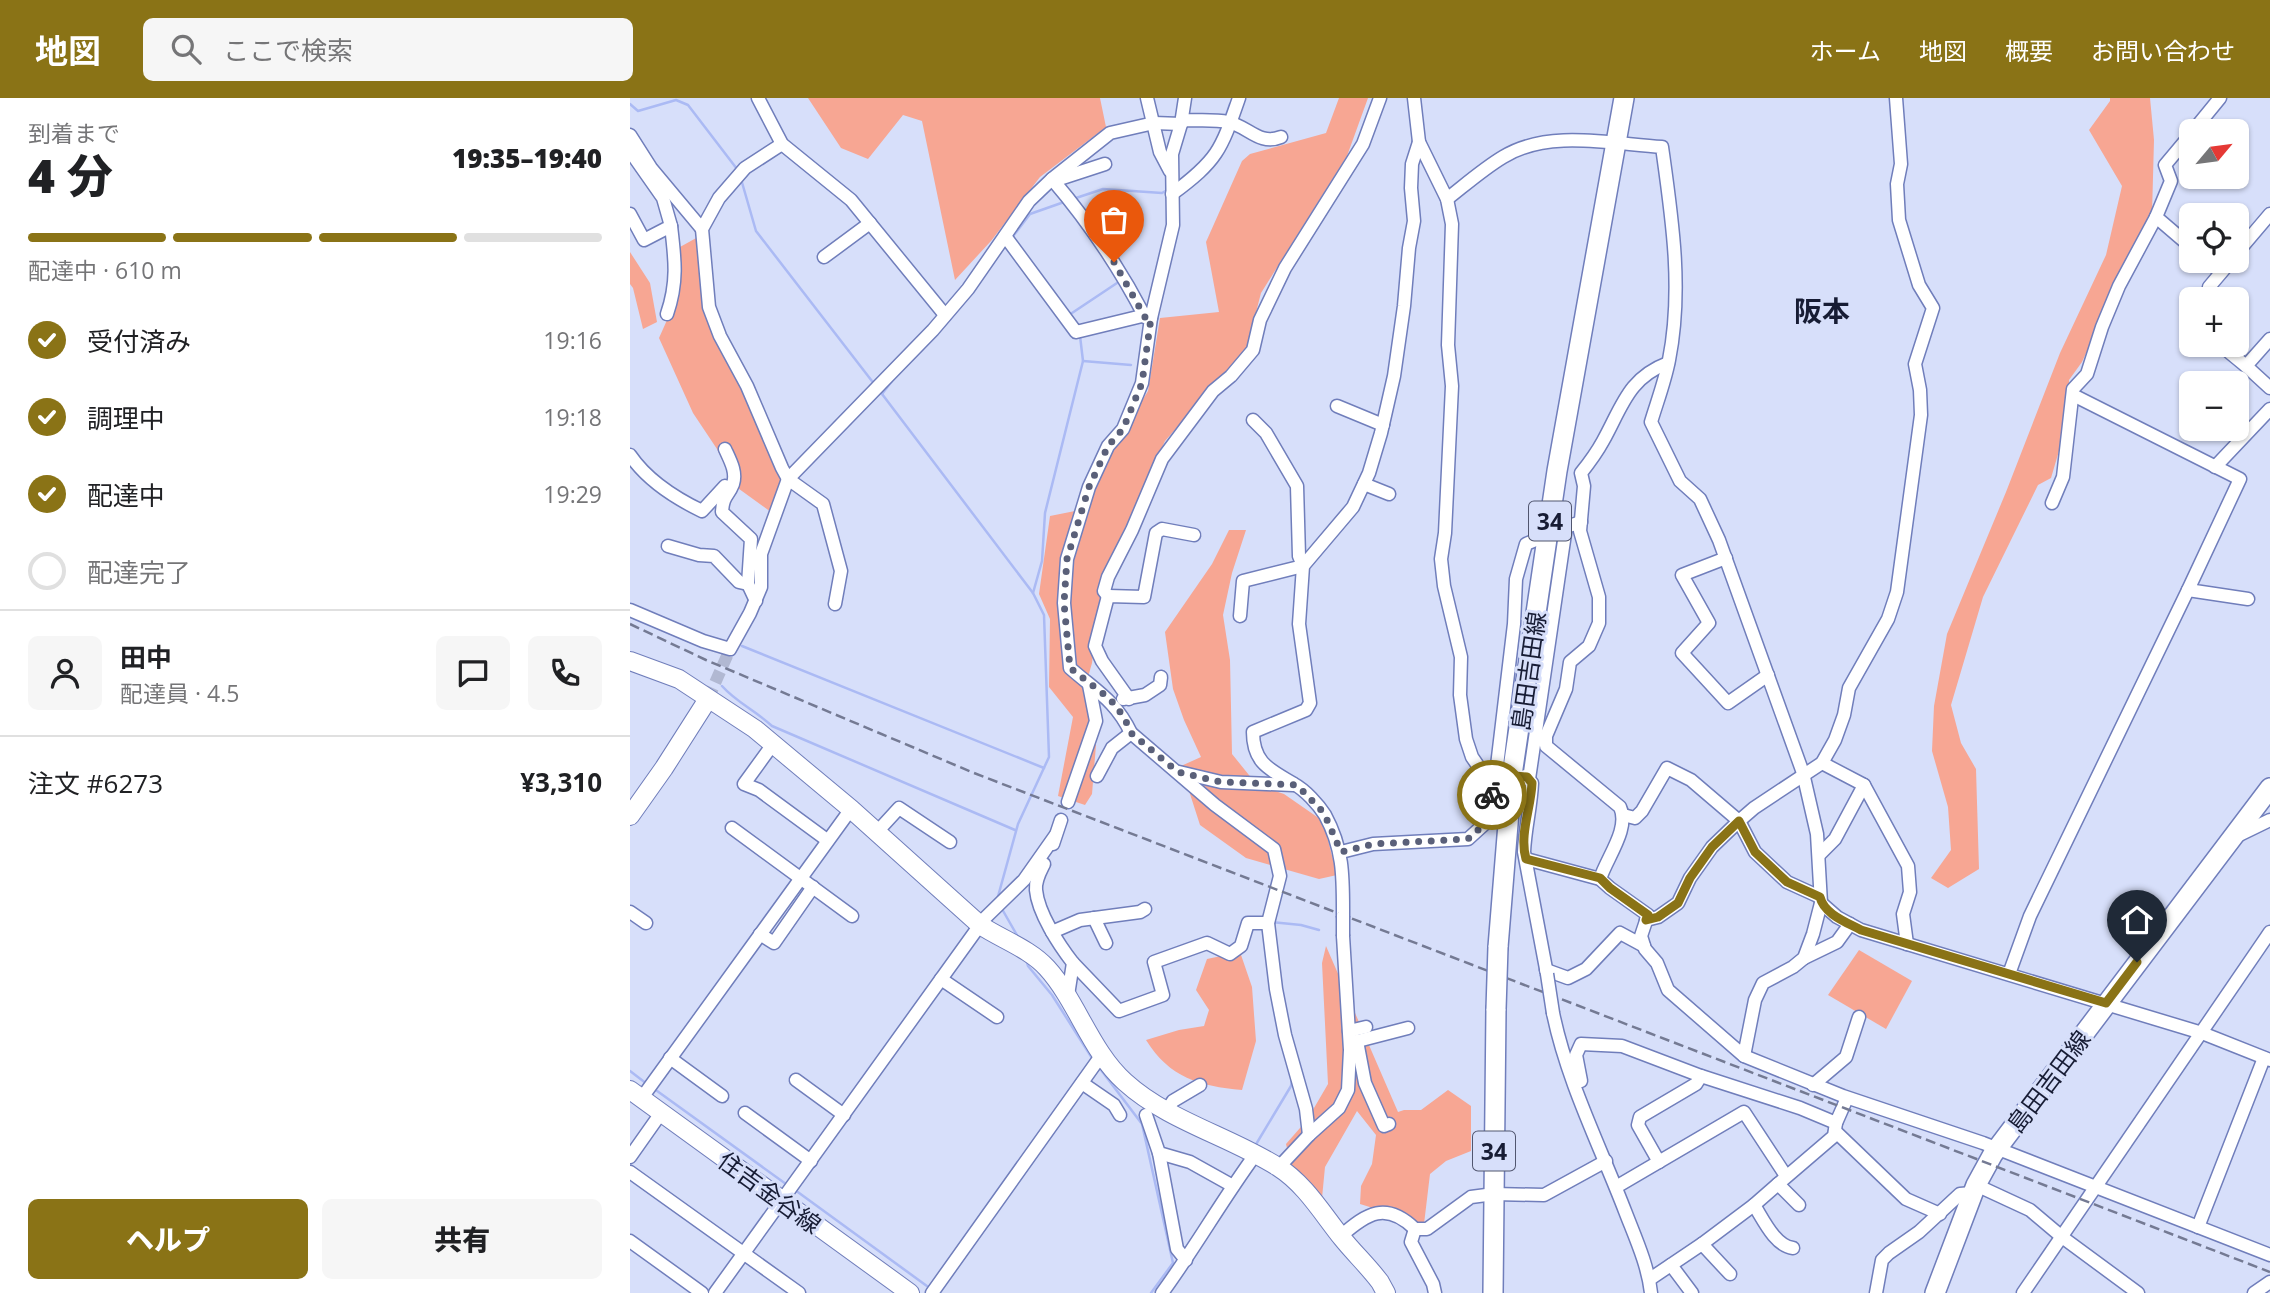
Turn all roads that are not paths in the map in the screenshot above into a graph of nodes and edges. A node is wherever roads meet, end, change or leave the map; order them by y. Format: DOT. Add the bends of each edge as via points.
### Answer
graph roads {
  1 [pos="758,98"];
  2 [pos="1147,98"];
  3 [pos="1185,98"];
  4 [pos="1239,98"];
  5 [pos="1380,98"];
  6 [pos="1414,98"];
  7 [pos="1624,98"];
  8 [pos="1896,98"];
  9 [pos="2220,98"];
  10 [pos="2203,119"];
  11 [pos="1182,122"];
  12 [pos="1226,122"];
  13 [pos="1154,123"];
  14 [pos="630,135"];
  15 [pos="1281,137"];
  16 [pos="1419,142"];
  17 [pos="782,144"];
  18 [pos="1617,144"];
  19 [pos="2179,148"];
  20 [pos="630,151"];
  21 [pos="1105,164"];
  22 [pos="1053,180"];
  23 [pos="1172,185"];
  24 [pos="1447,199"];
  25 [pos="630,214"];
  26 [pos="2270,214"];
  27 [pos="2156,217"];
  28 [pos="870,223"];
  29 [pos="671,226"];
  30 [pos="702,229"];
  31 [pos="2179,237"];
  32 [pos="2249,239"];
  33 [pos="1008,240"];
  34 [pos="824,257"];
  35 [pos="667,314"];
  36 [pos="946,315"];
  37 [pos="1148,317"];
  38 [pos="2270,339"];
  39 [pos="2235,357"];
  40 [pos="1668,363"];
  41 [pos="2246,366"];
  42 [pos="2270,388"];
  43 [pos="2073,395"];
  44 [pos="1337,406"];
  45 [pos="2270,409"];
  46 [pos="1253,421"];
  47 [pos="1383,425"];
  48 [pos="725,449"];
  49 [pos="630,455"];
  50 [pos="2215,467"];
  51 [pos="1556,471"];
  52 [pos="1581,473"];
  53 [pos="733,478"];
  54 [pos="788,479"];
  55 [pos="1364,484"];
  56 [pos="1389,494"];
  57 [pos="2052,503"];
  58 [pos="1581,522"];
  59 [pos="1194,535"];
  60 [pos="668,546"];
  61 [pos="1726,558"];
  62 [pos="1303,566"];
  63 [pos="748,584"];
  64 [pos="2188,590"];
  65 [pos="1108,596"];
  66 [pos="2248,599"];
  67 [pos="756,601"];
  68 [pos="835,604"];
  69 [pos="630,610"];
  70 [pos="1240,616"];
  71 [pos="630,661"];
  72 [pos="1077,675"];
  73 [pos="1768,675"];
  74 [pos="1161,677"];
  75 [pos="1089,685"];
  76 [pos="708,699"];
  77 [pos="1129,699"];
  78 [pos="1131,733"];
  79 [pos="773,744"];
  80 [pos="1822,762"];
  81 [pos="1178,772"];
  82 [pos="1803,773"];
  83 [pos="1505,775"];
  84 [pos="1097,776"];
  85 [pos="1297,785"];
  86 [pos="1864,785"];
  87 [pos="2270,788"];
  88 [pos="1068,802"];
  89 [pos="851,809"];
  90 [pos="1623,815"];
  91 [pos="630,816"];
  92 [pos="1062,820"];
  93 [pos="2270,820"];
  94 [pos="1739,821"];
  95 [pos="733,828"];
  96 [pos="877,832"];
  97 [pos="1055,836"];
  98 [pos="2230,839"];
  99 [pos="827,841"];
  100 [pos="950,842"];
  101 [pos="1341,852"];
  102 [pos="1820,854"];
  103 [pos="1526,859"];
  104 [pos="801,878"];
  105 [pos="1600,878"];
  106 [pos="814,887"];
  107 [pos="1820,900"];
  108 [pos="1145,909"];
  109 [pos="630,912"];
  110 [pos="852,916"];
  111 [pos="1094,918"];
  112 [pos="1646,920"];
  113 [pos="1267,921"];
  114 [pos="646,923"];
  115 [pos="1850,924"];
  116 [pos="980,925"];
  117 [pos="1052,932"];
  118 [pos="2270,932"];
  119 [pos="760,934"];
  120 [pos="1106,943"];
  121 [pos="1907,944"];
  122 [pos="1644,946"];
  123 [pos="1804,958"];
  124 [pos="1073,963"];
  125 [pos="1546,972"];
  126 [pos="2009,974"];
  127 [pos="941,979"];
  128 [pos="1068,995"];
  129 [pos="2106,1003"];
  130 [pos="997,1017"];
  131 [pos="1860,1017"];
  132 [pos="1366,1027"];
  133 [pos="1408,1028"];
  134 [pos="2202,1033"];
  135 [pos="1352,1039"];
  136 [pos="1101,1055"];
  137 [pos="1744,1056"];
  138 [pos="670,1058"];
  139 [pos="2267,1059"];
  140 [pos="1701,1076"];
  141 [pos="796,1080"];
  142 [pos="1082,1083"];
  143 [pos="1200,1085"];
  144 [pos="1813,1085"];
  145 [pos="643,1090"];
  146 [pos="1756,1094"];
  147 [pos="722,1096"];
  148 [pos="1847,1098"];
  149 [pos="1167,1110"];
  150 [pos="1744,1112"];
  151 [pos="661,1113"];
  152 [pos="745,1113"];
  153 [pos="844,1115"];
  154 [pos="1121,1115"];
  155 [pos="1146,1115"];
  156 [pos="1590,1121"];
  157 [pos="1389,1124"];
  158 [pos="1835,1127"];
  159 [pos="1308,1135"];
  160 [pos="1997,1149"];
  161 [pos="1158,1153"];
  162 [pos="1251,1153"];
  163 [pos="630,1157"];
  164 [pos="811,1161"];
  165 [pos="1606,1161"];
  166 [pos="1659,1162"];
  167 [pos="1279,1167"];
  168 [pos="630,1172"];
  169 [pos="1782,1180"];
  170 [pos="1229,1184"];
  171 [pos="1616,1187"];
  172 [pos="2096,1188"];
  173 [pos="1974,1189"];
  174 [pos="788,1192"];
  175 [pos="1494,1194"];
  176 [pos="1754,1205"];
  177 [pos="1799,1205"];
  178 [pos="1940,1214"];
  179 [pos="2198,1227"];
  180 [pos="1415,1229"];
  181 [pos="1341,1236"];
  182 [pos="2062,1237"];
  183 [pos="630,1241"];
  184 [pos="1702,1244"];
  185 [pos="1793,1248"];
  186 [pos="744,1253"];
  187 [pos="2270,1255"];
  188 [pos="1183,1256"];
  189 [pos="1671,1265"];
  190 [pos="1730,1274"];
  191 [pos="1650,1279"];
  192 [pos="2270,1282"];
  193 [pos="934,1289"];
  194 [pos="1379,1289"];
  195 [pos="702,1293"];
  196 [pos="715,1293"];
  197 [pos="799,1293"];
  198 [pos="910,1293"];
  199 [pos="1162,1293"];
  200 [pos="1435,1293"];
  201 [pos="1493,1293"];
  202 [pos="1651,1293"];
  203 [pos="1692,1293"];
  204 [pos="1876,1293"];
  205 [pos="1935,1293"];
  206 [pos="2023,1293"];
  207 [pos="2138,1293"];
  208 [pos="2254,1293"];
  1 -- 17 [label="street"];
  2 -- 13 [label="street"];
  3 -- 11 [label="street"];
  4 -- 12 [label="street"];
  5 -- 65 [label="street" via="1363,144 1285,268 1260,320 1253,350 1213,391 1162,458 1108,577 1104,592"];
  6 -- 16 [label="street"];
  7 -- 18 [label="main road, 島田吉田線 / 34"];
  8 -- 80 [label="street" via="1899,220 1919,285 1933,308 1915,364 1921,415 1897,592 1888,619 1849,688 1835,740"];
  9 -- 10 [label="street"];
  11 -- 12 [label="street"];
  11 -- 13 [label="street"];
  11 -- 23 [label="street" via="1172,154"];
  12 -- 15 [label="street" via="1256,137 1273,141"];
  12 -- 23 [label="street" via="1216,157 1198,175"];
  13 -- 22 [label="street" via="1110,133"];
  13 -- 23 [label="street"];
  14 -- 30 [label="street"];
  16 -- 24 [label="street"];
  16 -- 47 [label="street" via="1412,164 1414,220 1404,306"];
  17 -- 28 [label="street" via="851,200"];
  17 -- 30 [label="street" via="744,169 719,198"];
  18 -- 24 [label="street" via="1560,141 1533,146 1505,156"];
  18 -- 40 [label="street" via="1662,147 1674,232 1676,294"];
  18 -- 51 [label="main road, 島田吉田線 / 34"];
  19 -- 27 [label="street" via="2165,165 2171,181"];
  20 -- 29 [label="street" via="663,198"];
  21 -- 22 [label="street"];
  22 -- 33 [label="street" via="1029,201"];
  22 -- 37 [label="street"];
  23 -- 37 [label="street" via="1173,225"];
  24 -- 83 [label="street" via="1452,224 1447,345 1452,386 1441,559 1461,657 1466,739 1472,757"];
  25 -- 29 [label="street" via="644,240"];
  26 -- 32 [label="street"];
  27 -- 31 [label="street"];
  27 -- 43 [label="street" via="2119,286 2087,374"];
  28 -- 34 [label="street"];
  28 -- 36 [label="street"];
  29 -- 35 [label="street" via="676,265"];
  30 -- 54 [label="street" via="709,307"];
  33 -- 36 [label="street"];
  33 -- 37 [label="street" via="1081,331"];
  36 -- 54 [label="street"];
  37 -- 72 [label="street" via="1142,383 1123,429 1108,446 1089,487 1067,559 1064,603 1070,668"];
  38 -- 41 [label="street"];
  39 -- 41 [label="street"];
  40 -- 52 [label="street" via="1651,369 1626,396"];
  40 -- 61 [label="street" via="1651,422 1680,481 1700,499"];
  41 -- 42 [label="street"];
  43 -- 50 [label="street"];
  43 -- 57 [label="street" via="2063,477"];
  44 -- 47 [label="street"];
  45 -- 50 [label="street"];
  46 -- 62 [label="street" via="1266,433 1297,486"];
  47 -- 55 [label="street"];
  48 -- 53 [label="street"];
  49 -- 53 [label="street" via="679,500 702,511"];
  50 -- 64 [label="street" via="2241,479"];
  51 -- 52 [label="street"];
  51 -- 83 [label="main road, 島田吉田線 / 34"];
  52 -- 58 [label="street"];
  53 -- 63 [label="street" via="722,512 751,540"];
  54 -- 67 [label="street" via="761,554"];
  54 -- 68 [label="street" via="823,504 841,571"];
  55 -- 56 [label="street"];
  55 -- 62 [label="street" via="1353,507"];
  58 -- 83 [label="street" via="1566,527"];
  58 -- 90 [label="street" via="1599,597 1599,623 1589,646 1570,662 1566,689 1546,746"];
  59 -- 65 [label="street" via="1162,529 1156,533 1144,597"];
  60 -- 63 [label="street" via="714,556 739,582"];
  61 -- 73 [label="street"];
  61 -- 73 [label="street" via="1682,575 1709,623 1682,653 1728,703"];
  62 -- 70 [label="street" via="1243,581"];
  62 -- 85 [label="street" via="1299,624 1310,703 1306,710 1253,732 1255,750 1269,771"];
  63 -- 67 [label="street"];
  64 -- 66 [label="street"];
  64 -- 126 [label="street" via="2029,916"];
  65 -- 77 [label="street" via="1095,646"];
  67 -- 69 [label="street" via="730,649"];
  71 -- 76 [label="street" via="679,680"];
  72 -- 75 [label="street"];
  72 -- 77 [label="street" via="1093,678"];
  73 -- 82 [label="street"];
  74 -- 77 [label="street" via="1160,685"];
  75 -- 78 [label="street" via="1110,699"];
  75 -- 88 [label="street" via="1096,721"];
  76 -- 79 [label="street"];
  76 -- 91 [label="street"];
  78 -- 81 [label="street"];
  78 -- 84 [label="street" via="1112,748"];
  79 -- 89 [label="street"];
  79 -- 99 [label="street" via="744,784 759,790"];
  80 -- 82 [label="street"];
  80 -- 86 [label="street"];
  81 -- 85 [label="street" via="1221,782"];
  81 -- 113 [label="street" via="1274,849 1280,876"];
  82 -- 94 [label="street"];
  82 -- 102 [label="street"];
  83 -- 101 [label="street" via="1493,796 1490,819 1468,839 1373,844"];
  83 -- 103 [label="street" via="1532,783 1524,831"];
  83 -- 175 [label="main road, 島田吉田線 / 34, bridge"];
  85 -- 101 [label="street" via="1324,813"];
  86 -- 102 [label="street" via="1835,839"];
  86 -- 121 [label="street" via="1908,866 1910,892 1903,914"];
  87 -- 98 [label="main road, 島田吉田線"];
  89 -- 96 [label="street"];
  89 -- 99 [label="street"];
  90 -- 94 [label="street" via="1635,818 1642,811 1667,768 1691,780"];
  90 -- 105 [label="street"];
  92 -- 97 [label="street"];
  93 -- 98 [label="street"];
  94 -- 107 [label="street" via="1755,852 1787,882"];
  94 -- 112 [label="street" via="1712,847 1678,903"];
  95 -- 104 [label="street"];
  96 -- 100 [label="street" via="899,808"];
  96 -- 116 [label="street"];
  97 -- 116 [label="street" via="1024,880"];
  97 -- 117 [label="street" via="1036,889"];
  98 -- 129 [label="main road, 島田吉田線"];
  99 -- 104 [label="street"];
  101 -- 135 [label="street, bridge"];
  102 -- 107 [label="street"];
  103 -- 105 [label="street"];
  103 -- 125 [label="street"];
  104 -- 106 [label="street"];
  104 -- 119 [label="street"];
  105 -- 112 [label="street" via="1648,915"];
  106 -- 110 [label="street"];
  106 -- 119 [label="street" via="774,943"];
  107 -- 115 [label="street"];
  107 -- 123 [label="street"];
  108 -- 111 [label="street"];
  109 -- 114 [label="street"];
  111 -- 117 [label="street"];
  111 -- 120 [label="street"];
  112 -- 122 [label="street" via="1641,936"];
  113 -- 124 [label="street" via="1248,923 1241,946 1230,954 1207,943 1154,962 1163,995 1119,1012"];
  113 -- 159 [label="street" via="1276,989"];
  115 -- 121 [label="street"];
  115 -- 123 [label="street" via="1837,942"];
  116 -- 127 [label="street"];
  116 -- 128 [label="street" via="1046,967"];
  117 -- 124 [label="street"];
  118 -- 134 [label="street"];
  119 -- 138 [label="street"];
  121 -- 126 [label="street"];
  122 -- 125 [label="street" via="1620,933 1586,969 1568,978"];
  122 -- 137 [label="street" via="1668,990"];
  123 -- 137 [label="street" via="1763,983"];
  124 -- 128 [label="street"];
  125 -- 156 [label="street, bridge" via="1557,1033"];
  126 -- 129 [label="street"];
  127 -- 130 [label="street"];
  127 -- 153 [label="street"];
  128 -- 136 [label="street"];
  129 -- 134 [label="street"];
  129 -- 160 [label="main road, 島田吉田線"];
  131 -- 144 [label="street" via="1846,1057"];
  132 -- 135 [label="street"];
  133 -- 135 [label="street"];
  134 -- 139 [label="street"];
  134 -- 172 [label="street"];
  135 -- 157 [label="street" via="1365,1083 1384,1126"];
  135 -- 159 [label="street" via="1348,1090 1339,1108"];
  136 -- 142 [label="street"];
  136 -- 149 [label="street" via="1145,1099"];
  137 -- 144 [label="street"];
  138 -- 145 [label="street"];
  138 -- 147 [label="street"];
  139 -- 179 [label="street"];
  140 -- 146 [label="street"];
  140 -- 156 [label="street" via="1622,1046 1581,1044 1576,1055"];
  140 -- 166 [label="street" via="1696,1084 1640,1117 1638,1125"];
  141 -- 153 [label="street"];
  142 -- 154 [label="street"];
  142 -- 193 [label="street"];
  143 -- 149 [label="street" via="1173,1101"];
  144 -- 148 [label="street"];
  145 -- 151 [label="street, 住吉金谷線"];
  146 -- 150 [label="street"];
  146 -- 158 [label="street" via="1800,1108"];
  148 -- 158 [label="street"];
  148 -- 160 [label="street"];
  149 -- 162 [label="street"];
  150 -- 166 [label="street"];
  150 -- 169 [label="street"];
  151 -- 163 [label="street"];
  151 -- 174 [label="street, 住吉金谷線"];
  152 -- 164 [label="street"];
  153 -- 164 [label="street"];
  155 -- 161 [label="street"];
  156 -- 165 [label="street"];
  158 -- 169 [label="street" via="1834,1136"];
  158 -- 178 [label="street" via="1906,1199"];
  159 -- 167 [label="street"];
  160 -- 172 [label="street"];
  160 -- 173 [label="main road, 島田吉田線"];
  161 -- 170 [label="street" via="1190,1161"];
  161 -- 188 [label="street"];
  162 -- 167 [label="street"];
  162 -- 170 [label="street"];
  164 -- 174 [label="street"];
  165 -- 171 [label="street"];
  165 -- 175 [label="street" via="1544,1195"];
  166 -- 171 [label="street"];
  167 -- 181 [label="street" via="1299,1183"];
  168 -- 186 [label="street"];
  169 -- 176 [label="street"];
  169 -- 177 [label="street"];
  170 -- 188 [label="street"];
  171 -- 191 [label="street"];
  172 -- 179 [label="street"];
  172 -- 182 [label="street"];
  173 -- 178 [label="street" via="1960,1194"];
  173 -- 182 [label="street" via="2030,1210"];
  173 -- 205 [label="main road, 島田吉田線"];
  174 -- 186 [label="street"];
  174 -- 198 [label="street, 住吉金谷線"];
  175 -- 180 [label="street" via="1471,1197 1427,1228"];
  175 -- 201 [label="main road, 島田吉田線 / 34"];
  176 -- 184 [label="street"];
  176 -- 185 [label="street" via="1774,1236"];
  178 -- 204 [label="street" via="1882,1260"];
  179 -- 187 [label="street"];
  180 -- 181 [label="street" via="1402,1217 1386,1212 1360,1219"];
  180 -- 200 [label="street" via="1411,1242"];
  181 -- 194 [label="street"];
  182 -- 206 [label="street"];
  182 -- 207 [label="street"];
  183 -- 195 [label="street"];
  184 -- 189 [label="street"];
  184 -- 190 [label="street"];
  186 -- 196 [label="street"];
  186 -- 197 [label="street"];
  188 -- 199 [label="street"];
  189 -- 191 [label="street"];
  189 -- 203 [label="street"];
  191 -- 202 [label="street"];
  192 -- 208 [label="street"];
}
